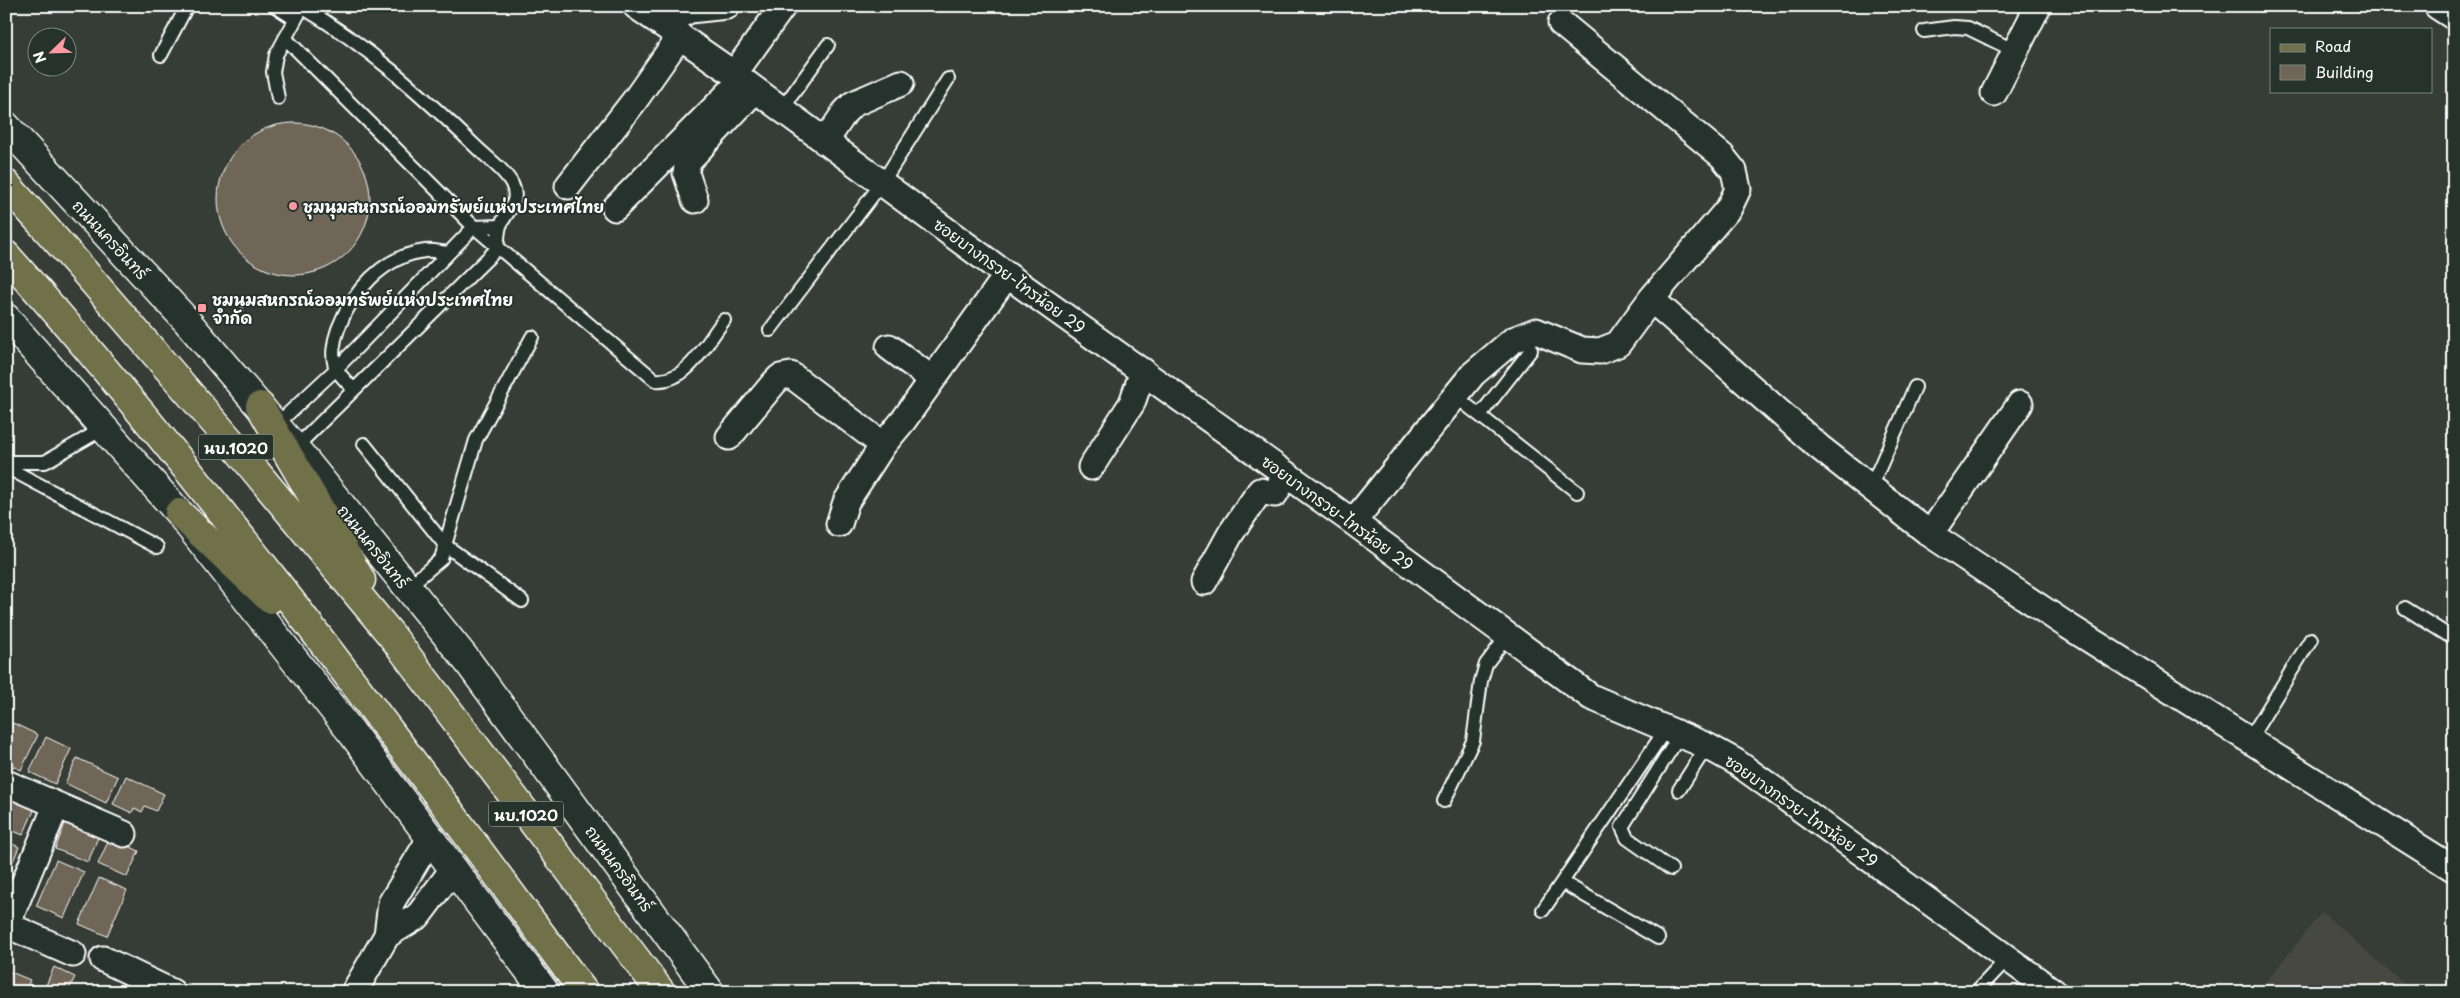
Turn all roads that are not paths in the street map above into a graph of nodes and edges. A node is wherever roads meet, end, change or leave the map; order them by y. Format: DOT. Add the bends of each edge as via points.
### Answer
graph roads {
  1 [pos="187,6"];
  2 [pos="276,6"];
  3 [pos="302,6"];
  4 [pos="636,6"];
  5 [pos="727,6"];
  6 [pos="783,6"];
  7 [pos="2038,6"];
  8 [pos="2437,6"];
  9 [pos="2454,16"];
  10 [pos="295,19"];
  11 [pos="1561,23"];
  12 [pos="1924,31"];
  13 [pos="674,32"];
  14 [pos="285,38"];
  15 [pos="828,45"];
  16 [pos="2015,51"];
  17 [pos="161,55"];
  18 [pos="948,79"];
  19 [pos="743,82"];
  20 [pos="901,83"];
  21 [pos="1994,93"];
  22 [pos="278,98"];
  23 [pos="781,110"];
  24 [pos="6,126"];
  25 [pos="825,142"];
  26 [pos="882,183"];
  27 [pos="6,184"];
  28 [pos="568,186"];
  29 [pos="695,200"];
  30 [pos="616,208"];
  31 [pos="500,226"];
  32 [pos="474,227"];
  33 [pos="497,249"];
  34 [pos="448,253"];
  35 [pos="6,255"];
  36 [pos="1007,275"];
  37 [pos="1651,299"];
  38 [pos="6,318"];
  39 [pos="724,320"];
  40 [pos="770,330"];
  41 [pos="532,337"];
  42 [pos="889,347"];
  43 [pos="1531,350"];
  44 [pos="336,369"];
  45 [pos="1143,371"];
  46 [pos="932,379"];
  47 [pos="1915,387"];
  48 [pos="354,390"];
  49 [pos="1455,396"];
  50 [pos="2020,404"];
  51 [pos="268,416"];
  52 [pos="1480,416"];
  53 [pos="104,428"];
  54 [pos="728,437"];
  55 [pos="364,444"];
  56 [pos="883,446"];
  57 [pos="295,448"];
  58 [pos="6,462"];
  59 [pos="6,467"];
  60 [pos="1091,467"];
  61 [pos="1286,474"];
  62 [pos="1871,487"];
  63 [pos="1578,492"];
  64 [pos="180,513"];
  65 [pos="1353,522"];
  66 [pos="838,524"];
  67 [pos="1930,534"];
  68 [pos="445,545"];
  69 [pos="157,547"];
  70 [pos="1204,582"];
  71 [pos="408,587"];
  72 [pos="522,601"];
  73 [pos="2405,608"];
  74 [pos="392,636"];
  75 [pos="1507,636"];
  76 [pos="2311,639"];
  77 [pos="2454,639"];
  78 [pos="342,666"];
  79 [pos="1673,732"];
  80 [pos="2250,740"];
  81 [pos="1707,746"];
  82 [pos="6,783"];
  83 [pos="1679,790"];
  84 [pos="1444,801"];
  85 [pos="56,806"];
  86 [pos="124,834"];
  87 [pos="430,837"];
  88 [pos="454,868"];
  89 [pos="1671,869"];
  90 [pos="2454,869"];
  91 [pos="1562,882"];
  92 [pos="1543,910"];
  93 [pos="7,926"];
  94 [pos="388,935"];
  95 [pos="1658,938"];
  96 [pos="73,954"];
  97 [pos="2008,958"];
  98 [pos="103,959"];
  99 [pos="172,992"];
  100 [pos="354,992"];
  101 [pos="545,992"];
  102 [pos="584,992"];
  103 [pos="660,992"];
  104 [pos="710,992"];
  105 [pos="1976,992"];
  106 [pos="2054,992"];
  1 -- 17 [label="lane"];
  2 -- 10 [label="lane"];
  3 -- 10 [label="lane"];
  3 -- 31 [label="lane" via="336,27 392,70 500,170 512,184 514,196 513,208"];
  4 -- 13 [label="street, ซอยบางกรวย-ไทรน้อย 29"];
  5 -- 13 [label="street" via="690,10 680,15"];
  6 -- 19 [label="street"];
  7 -- 16 [label="street"];
  8 -- 9 [label="street"];
  10 -- 14 [label="lane"];
  11 -- 37 [label="street" via="1722,156 1734,171 1738,189 1729,208"];
  12 -- 16 [label="lane" via="1968,28"];
  13 -- 19 [label="street, ซอยบางกรวย-ไทรน้อย 29"];
  13 -- 28 [label="street" via="641,92"];
  14 -- 22 [label="lane" via="276,55 273,72"];
  14 -- 32 [label="lane"];
  15 -- 23 [label="lane"];
  16 -- 21 [label="street"];
  18 -- 26 [label="lane"];
  19 -- 23 [label="street, ซอยบางกรวย-ไทรน้อย 29"];
  19 -- 29 [label="street" via="688,161 686,173"];
  19 -- 30 [label="street"];
  20 -- 25 [label="street" via="853,104"];
  23 -- 25 [label="street, ซอยบางกรวย-ไทรน้อย 29"];
  24 -- 51 [label="main road, ถนนนครอินทร์ / นบ.1020" via="186,320"];
  25 -- 26 [label="street, ซอยบางกรวย-ไทรน้อย 29"];
  26 -- 36 [label="street, ซอยบางกรวย-ไทรน้อย 29"];
  26 -- 40 [label="lane"];
  27 -- 74 [label="main road, นบ.1020" via="233,444"];
  31 -- 32 [label="lane"];
  31 -- 33 [label="lane"];
  32 -- 33 [label="lane"];
  32 -- 34 [label="lane"];
  33 -- 39 [label="lane" via="655,380 666,381 686,370"];
  33 -- 48 [label="lane"];
  34 -- 44 [label="lane"];
  34 -- 44 [label="lane" via="426,251 410,254 370,278 356,293 338,329 333,350"];
  35 -- 78 [label="main road, นบ.1020" via="154,429"];
  36 -- 45 [label="street, ซอยบางกรวย-ไทรน้อย 29"];
  36 -- 46 [label="street"];
  37 -- 49 [label="street" via="1618,344 1600,351 1582,350 1536,331 1513,340 1473,374"];
  37 -- 62 [label="street" via="1818,447"];
  38 -- 53 [label="main road"];
  41 -- 68 [label="lane" via="476,440"];
  42 -- 46 [label="street"];
  43 -- 52 [label="lane"];
  44 -- 48 [label="lane"];
  44 -- 51 [label="lane"];
  45 -- 60 [label="street" via="1132,403"];
  45 -- 61 [label="street, ซอยบางกรวย-ไทรน้อย 29"];
  46 -- 56 [label="street"];
  47 -- 62 [label="lane"];
  48 -- 57 [label="lane"];
  49 -- 52 [label="lane"];
  49 -- 65 [label="street"];
  50 -- 67 [label="street"];
  51 -- 57 [label="main road, ถนนนครอินทร์ / นบ.1020"];
  51 -- 74 [label="main road"];
  52 -- 63 [label="lane"];
  53 -- 58 [label="lane" via="45,462"];
  53 -- 64 [label="main road"];
  54 -- 56 [label="street" via="774,382 791,375"];
  55 -- 68 [label="lane"];
  56 -- 66 [label="street" via="846,502"];
  57 -- 71 [label="main road, ถนนนครอินทร์ / นบ.1020"];
  59 -- 69 [label="lane"];
  61 -- 65 [label="street, ซอยบางกรวย-ไทรน้อย 29"];
  61 -- 70 [label="street" via="1274,494 1260,491 1231,533"];
  62 -- 67 [label="street"];
  64 -- 78 [label="main road"];
  64 -- 87 [label="main road"];
  65 -- 75 [label="street, ซอยบางกรวย-ไทรน้อย 29"];
  67 -- 80 [label="street" via="2068,626"];
  68 -- 71 [label="lane" via="441,559"];
  68 -- 72 [label="lane"];
  71 -- 104 [label="main road, ถนนนครอินทร์ / นบ.1020" via="469,663"];
  73 -- 77 [label="lane"];
  74 -- 103 [label="main road, นบ.1020"];
  75 -- 79 [label="street, ซอยบางกรวย-ไทรน้อย 29" via="1591,697"];
  75 -- 84 [label="lane" via="1486,664 1473,741"];
  76 -- 80 [label="lane"];
  78 -- 102 [label="main road, นบ.1020"];
  79 -- 81 [label="street, ซอยบางกรวย-ไทรน้อย 29"];
  79 -- 89 [label="lane" via="1622,827 1627,838"];
  79 -- 91 [label="lane"];
  80 -- 90 [label="street"];
  81 -- 83 [label="lane"];
  81 -- 97 [label="street, ซอยบางกรวย-ไทรน้อย 29" via="1764,779"];
  82 -- 85 [label="street"];
  85 -- 86 [label="street"];
  85 -- 93 [label="street"];
  87 -- 88 [label="main road"];
  87 -- 94 [label="street" via="392,903"];
  88 -- 94 [label="street" via="418,916"];
  88 -- 101 [label="main road"];
  91 -- 92 [label="lane"];
  91 -- 95 [label="lane"];
  93 -- 96 [label="street"];
  94 -- 100 [label="street"];
  97 -- 105 [label="lane"];
  97 -- 106 [label="street, ซอยบางกรวย-ไทรน้อย 29"];
  98 -- 99 [label="street"];
}
